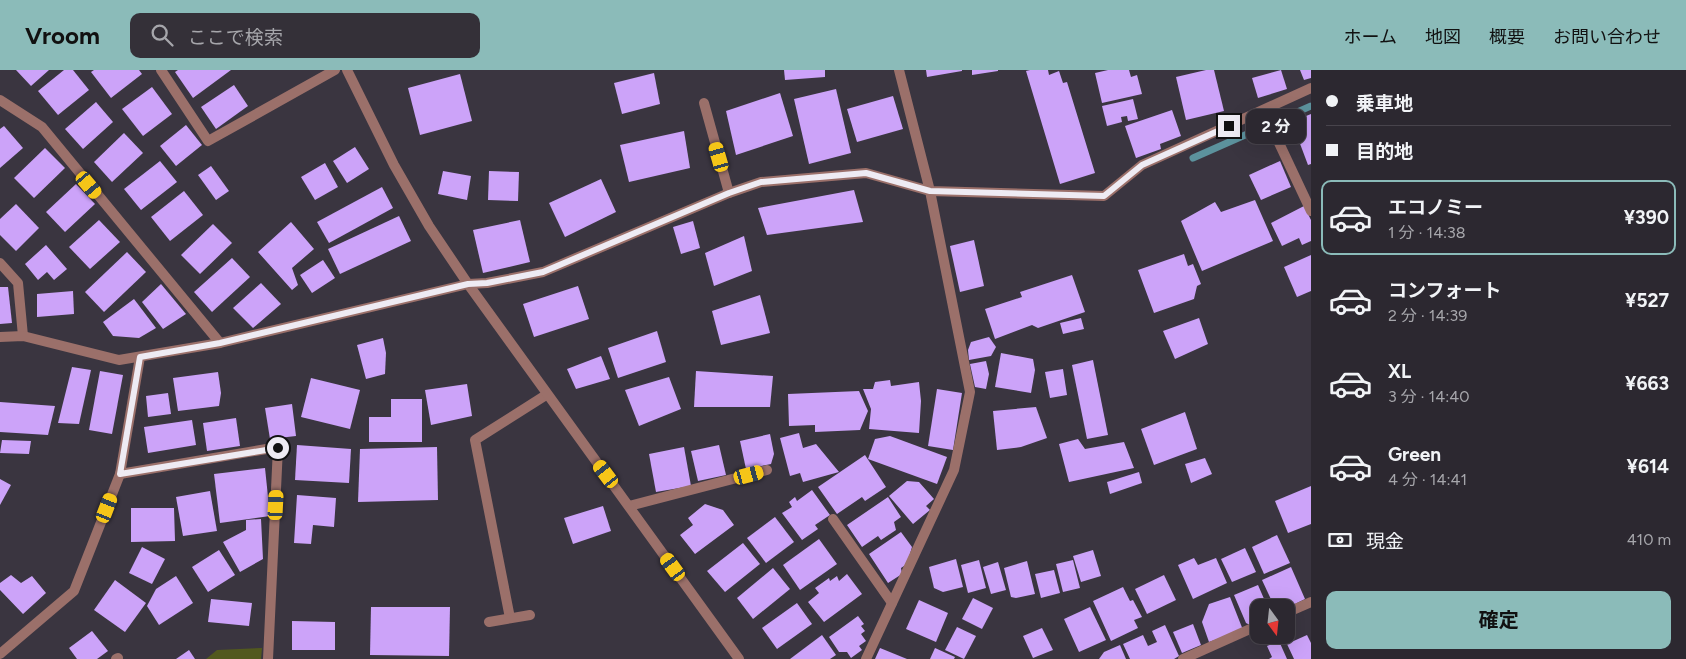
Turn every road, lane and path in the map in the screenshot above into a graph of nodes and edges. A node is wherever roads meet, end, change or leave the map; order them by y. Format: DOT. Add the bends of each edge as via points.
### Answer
graph roads {
  1 [pos="161,70"];
  2 [pos="335,70"];
  3 [pos="347,70"];
  4 [pos="899,70"];
  5 [pos="1311,88"];
  6 [pos="0,100"];
  7 [pos="704,103"];
  8 [pos="1266,115"];
  9 [pos="930,191"];
  10 [pos="729,193"];
  11 [pos="1311,211"];
  12 [pos="0,264"];
  13 [pos="468,284"];
  14 [pos="22,336"];
  15 [pos="0,337"];
  16 [pos="220,343"];
  17 [pos="140,357"];
  18 [pos="546,395"];
  19 [pos="767,470"];
  20 [pos="120,474"];
  21 [pos="630,506"];
  22 [pos="833,519"];
  23 [pos="1311,602"];
  24 [pos="892,603"];
  25 [pos="1295,609"];
  26 [pos="530,615"];
  27 [pos="510,618"];
  28 [pos="489,622"];
  29 [pos="1250,630"];
  30 [pos="0,654"];
  31 [pos="268,659"];
  32 [pos="739,659"];
  33 [pos="866,659"];
  34 [pos="1184,659"];
  1 -- 2 [label="street" via="208,141"];
  3 -- 13 [label="street" via="394,165"];
  4 -- 9 [label="street"];
  5 -- 8 [label="street"];
  6 -- 16 [label="street" via="42,127"];
  7 -- 10 [label="street"];
  8 -- 9 [label="street" via="1142,165 1104,196"];
  8 -- 11 [label="street"];
  9 -- 10 [label="street" via="866,173 761,182"];
  9 -- 24 [label="street" via="970,392 954,470"];
  10 -- 13 [label="street" via="543,272"];
  12 -- 14 [label="street" via="18,283"];
  13 -- 16 [label="street"];
  13 -- 18 [label="street"];
  14 -- 15 [label="street"];
  14 -- 17 [label="street" via="119,360"];
  16 -- 17 [label="street"];
  17 -- 20 [label="street"];
  18 -- 21 [label="street"];
  18 -- 27 [label="street" via="475,440"];
  19 -- 21 [label="street"];
  20 -- 30 [label="street" via="74,591"];
  20 -- 31 [label="street" via="278,448"];
  21 -- 32 [label="street"];
  22 -- 24 [label="street"];
  23 -- 25 [label="street"];
  24 -- 33 [label="street"];
  26 -- 27 [label="street"];
  27 -- 28 [label="street"];
  29 -- 34 [label="street"];
}
